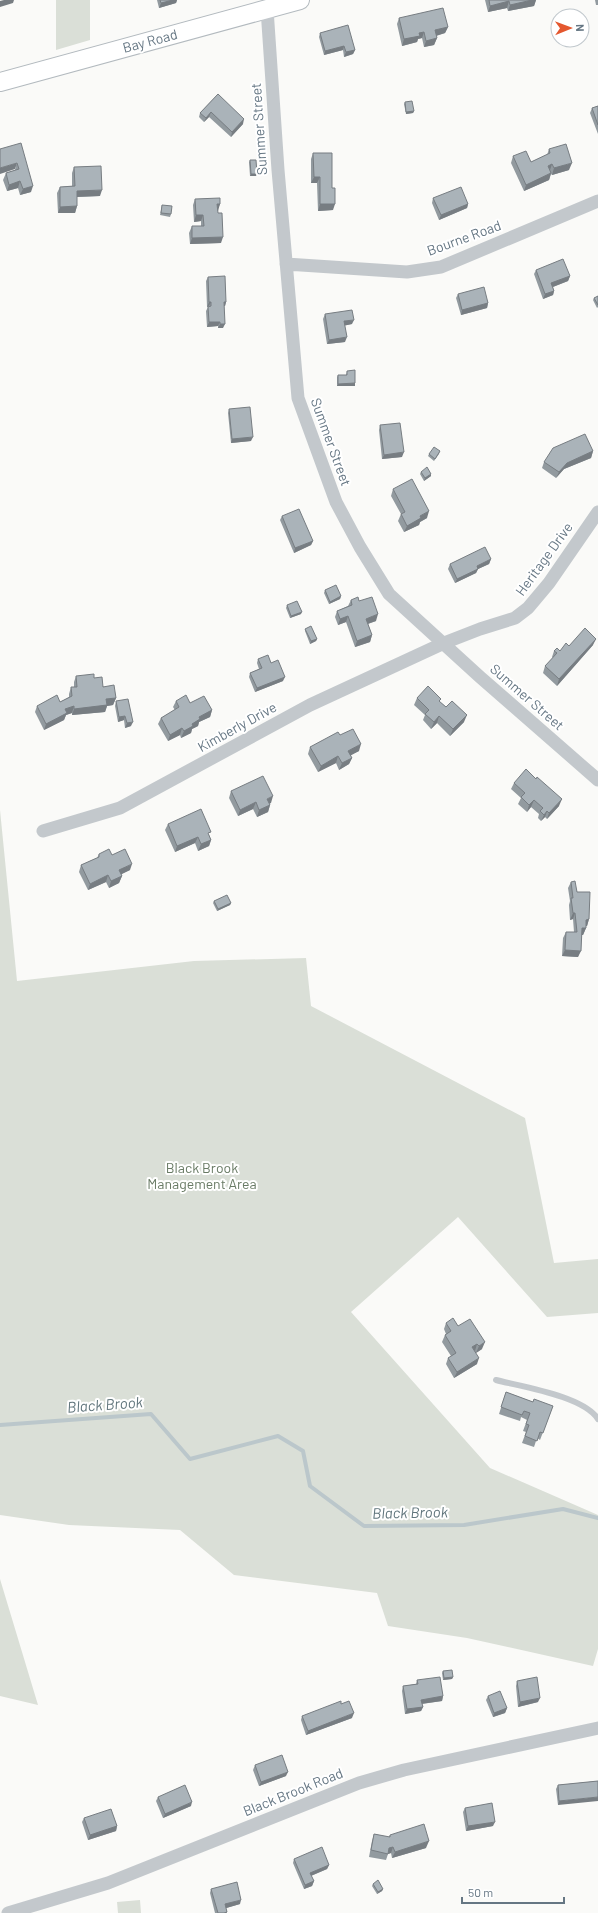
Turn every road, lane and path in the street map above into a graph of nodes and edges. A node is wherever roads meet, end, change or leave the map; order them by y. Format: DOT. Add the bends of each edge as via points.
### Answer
graph roads {
  1 [pos="300,0"];
  2 [pos="267,9"];
  3 [pos="0,82"];
  4 [pos="598,201"];
  5 [pos="286,264"];
  6 [pos="598,512"];
  7 [pos="444,643"];
  8 [pos="598,780"];
  9 [pos="43,831"];
  10 [pos="496,1380"];
  11 [pos="598,1419"];
  12 [pos="598,1728"];
  13 [pos="8,1913"];
  1 -- 2 [label="main road, Bay Road"];
  2 -- 3 [label="main road, Bay Road"];
  2 -- 5 [label="street, Summer Street"];
  4 -- 5 [label="street, Bourne Road" via="441,267 407,272"];
  5 -- 7 [label="street, Summer Street" via="298,398 336,502 389,594"];
  6 -- 7 [label="street, Heritage Drive" via="549,583 528,608 515,618"];
  7 -- 8 [label="street, Summer Street"];
  7 -- 9 [label="street, Kimberly Drive" via="310,705 120,808"];
  10 -- 11 [label="lane" via="566,1398 593,1412"];
  12 -- 13 [label="street, Black Brook Road" via="404,1770 358,1783 108,1883"];
}
